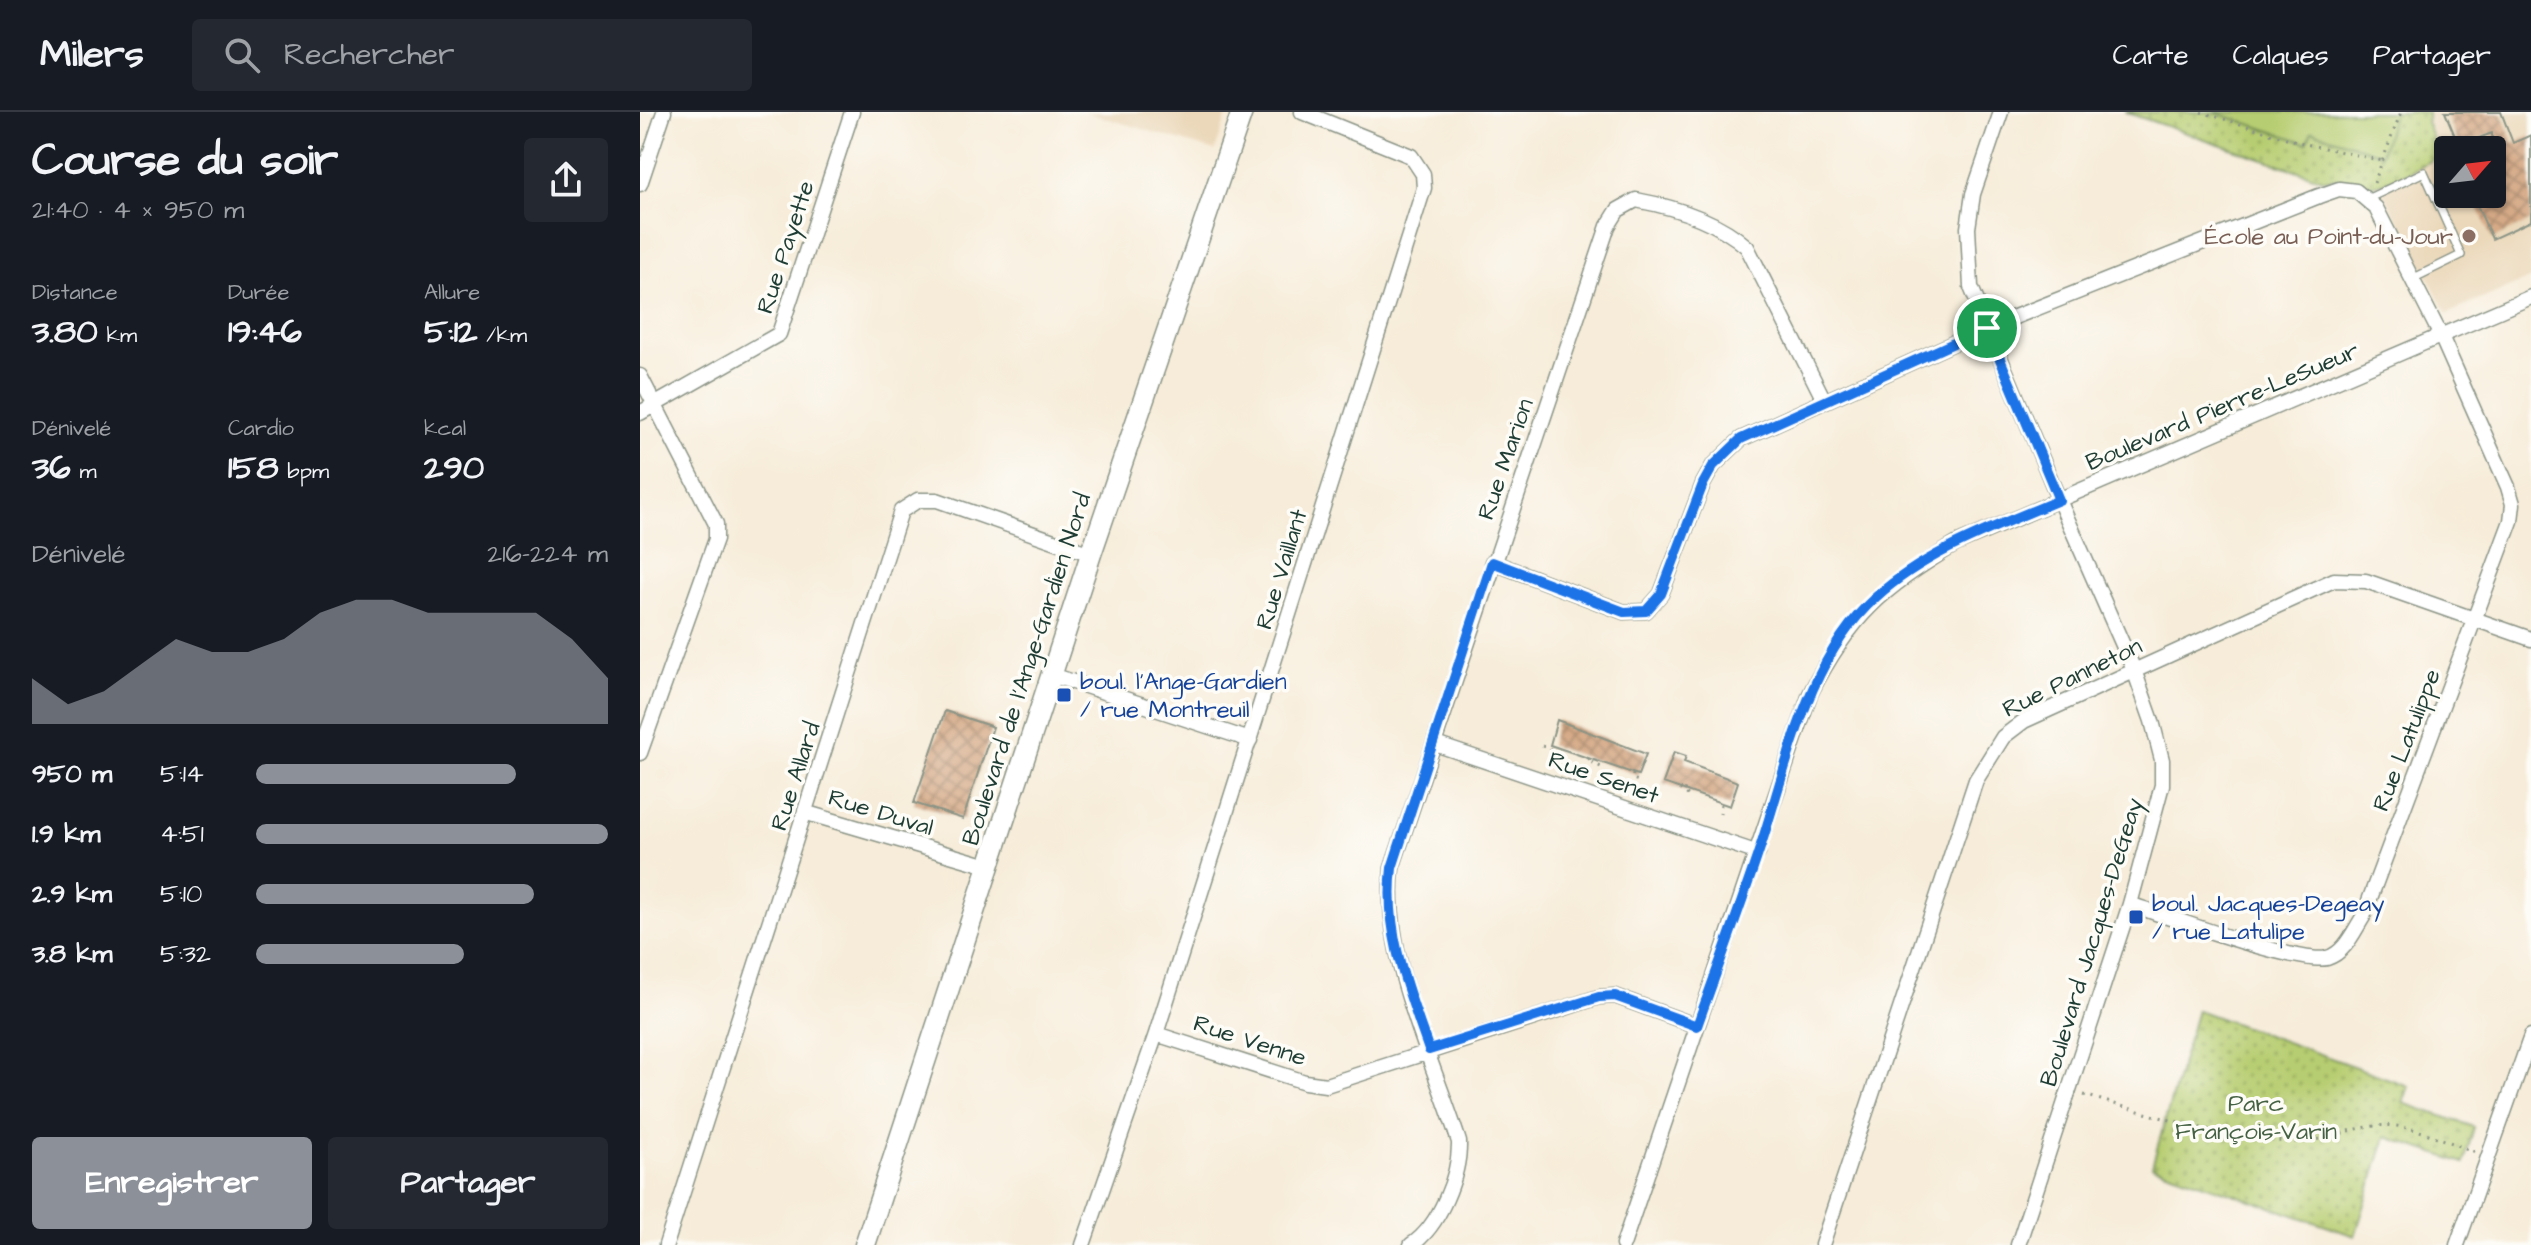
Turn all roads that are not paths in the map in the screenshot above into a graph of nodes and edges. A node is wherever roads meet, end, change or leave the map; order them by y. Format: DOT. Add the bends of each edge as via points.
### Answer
graph roads {
  1 [pos="664,112"];
  2 [pos="852,112"];
  3 [pos="1242,112"];
  4 [pos="1302,112"];
  5 [pos="2001,112"];
  6 [pos="640,184"];
  7 [pos="2367,199"];
  8 [pos="2412,279"];
  9 [pos="2531,297"];
  10 [pos="1987,328"];
  11 [pos="2441,336"];
  12 [pos="640,376"];
  13 [pos="1824,400"];
  14 [pos="655,405"];
  15 [pos="640,413"];
  16 [pos="2059,500"];
  17 [pos="1091,554"];
  18 [pos="1492,562"];
  19 [pos="2475,620"];
  20 [pos="2531,639"];
  21 [pos="2134,670"];
  22 [pos="1052,675"];
  23 [pos="1250,740"];
  24 [pos="1435,744"];
  25 [pos="640,753"];
  26 [pos="807,813"];
  27 [pos="1758,853"];
  28 [pos="988,866"];
  29 [pos="2130,904"];
  30 [pos="1697,1026"];
  31 [pos="1156,1034"];
  32 [pos="2531,1036"];
  33 [pos="1429,1050"];
  34 [pos="666,1245"];
  35 [pos="865,1245"];
  36 [pos="1083,1245"];
  37 [pos="1411,1245"];
  38 [pos="1623,1245"];
  39 [pos="1822,1245"];
  40 [pos="2018,1245"];
  41 [pos="2457,1245"];
  1 -- 6 [label="street"];
  2 -- 14 [label="street, Rue Payette" via="779,334"];
  3 -- 17 [label="main road, Boulevard de l'Ange-Gardien Nord"];
  4 -- 23 [label="street, Rue Vaillant" via="1411,156 1423,174 1424,188"];
  5 -- 10 [label="street, Boulevard Jacques-DeGeay" via="1973,194 1968,228 1971,287"];
  7 -- 8 [label="street, Rue Latulippe"];
  7 -- 8 [label="lane" via="2424,172 2461,255"];
  7 -- 10 [label="street" via="2339,189"];
  8 -- 11 [label="street, Rue Latulippe"];
  9 -- 11 [label="street, Boulevard Pierre-LeSueur"];
  10 -- 13 [label="street"];
  10 -- 16 [label="street, Boulevard Jacques-DeGeay"];
  11 -- 16 [label="street, Boulevard Pierre-LeSueur"];
  11 -- 19 [label="street, Rue Latulippe" via="2513,504"];
  12 -- 14 [label="street"];
  13 -- 18 [label="street" via="1741,439 1713,466 1661,594 1646,611 1624,612"];
  13 -- 18 [label="street, Rue Marion" via="1747,247 1729,232 1636,200 1618,210 1608,226"];
  14 -- 15 [label="street, Rue Payette"];
  14 -- 25 [label="street" via="709,504 716,539"];
  16 -- 21 [label="street, Boulevard Jacques-DeGeay"];
  16 -- 27 [label="street, Boulevard Pierre-LeSueur" via="1956,544 1917,567 1868,607 1843,636 1810,694"];
  17 -- 22 [label="main road, Boulevard de l'Ange-Gardien Nord"];
  17 -- 26 [label="street, Rue Allard" via="937,500 918,500 901,511"];
  18 -- 24 [label="street, Rue Marion"];
  19 -- 20 [label="street, Rue Panneton"];
  19 -- 21 [label="street, Rue Panneton" via="2366,581 2334,580"];
  19 -- 29 [label="street, Rue Latulippe" via="2363,917 2343,949 2326,959 2290,955"];
  21 -- 29 [label="street, Boulevard Jacques-DeGeay" via="2162,760 2162,785"];
  21 -- 39 [label="street, Rue Panneton" via="2024,721 2003,737 1981,768"];
  22 -- 23 [label="street"];
  22 -- 28 [label="main road, Boulevard de l'Ange-Gardien Nord"];
  23 -- 31 [label="street, Rue Vaillant"];
  24 -- 27 [label="street, Rue Senet"];
  24 -- 33 [label="street, Rue Marion" via="1392,868 1389,892 1397,957"];
  26 -- 28 [label="street, Rue Duval"];
  26 -- 34 [label="street, Rue Allard"];
  27 -- 30 [label="street, Boulevard Pierre-LeSueur"];
  28 -- 35 [label="main road, Boulevard de l'Ange-Gardien Nord"];
  29 -- 40 [label="street, Boulevard Jacques-DeGeay"];
  30 -- 33 [label="street, Rue Venne" via="1615,996 1599,997"];
  30 -- 38 [label="street, Boulevard Pierre-LeSueur"];
  31 -- 33 [label="street, Rue Venne" via="1326,1085"];
  31 -- 36 [label="street, Rue Vaillant"];
  32 -- 41 [label="street"];
  33 -- 37 [label="street, Rue Marion" via="1460,1152 1434,1220"];
}
